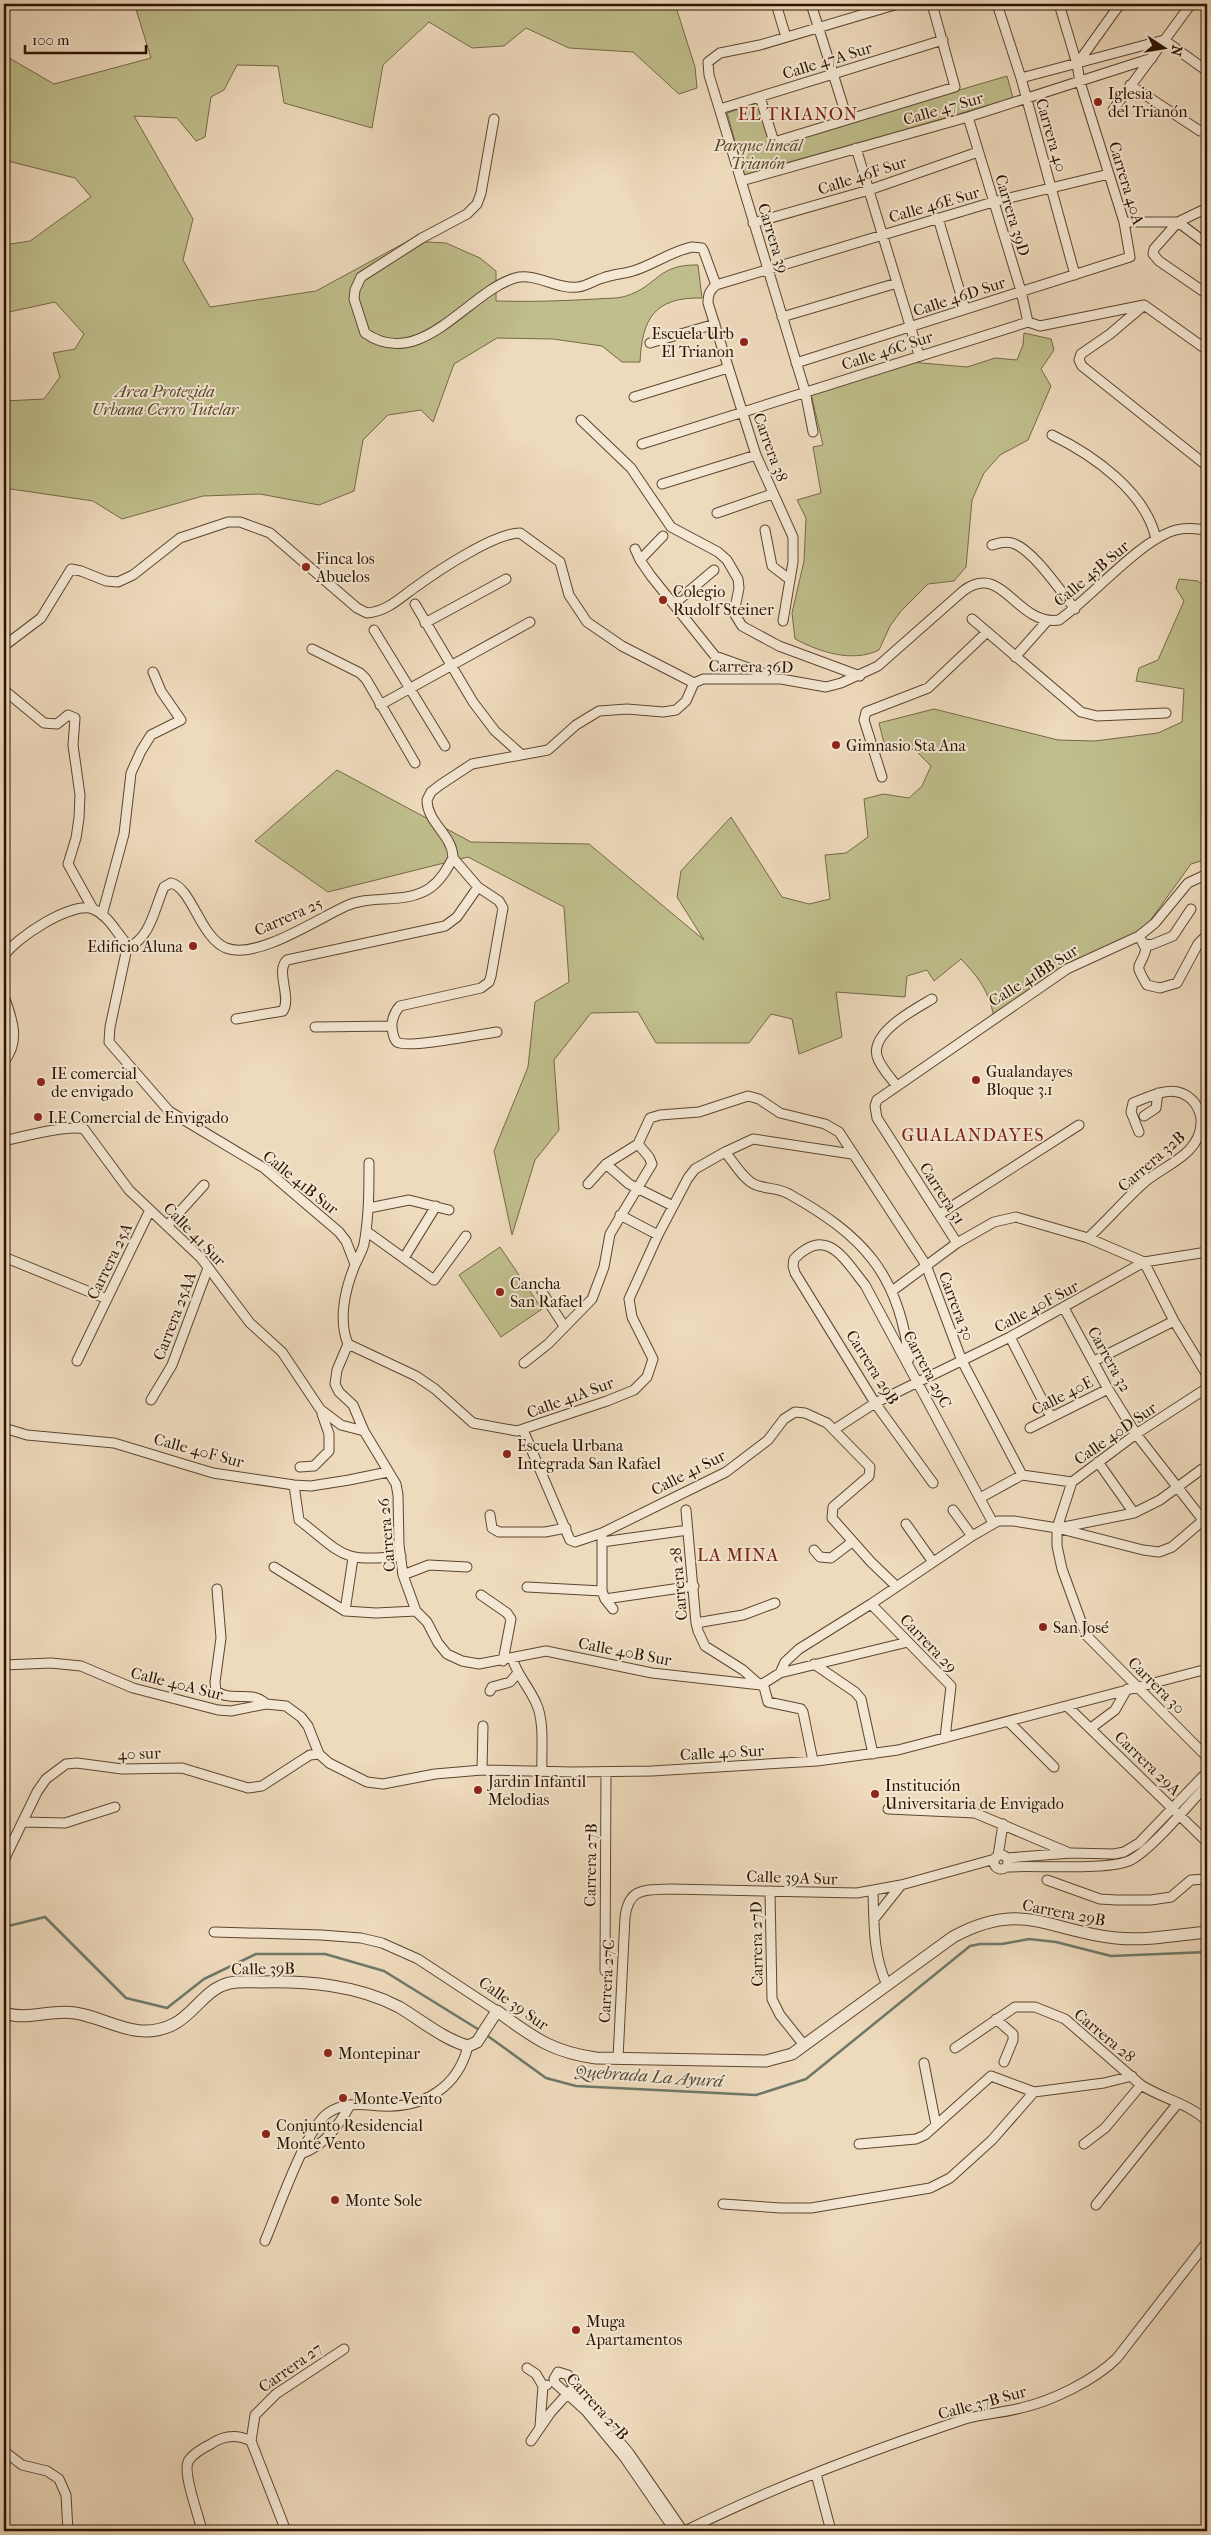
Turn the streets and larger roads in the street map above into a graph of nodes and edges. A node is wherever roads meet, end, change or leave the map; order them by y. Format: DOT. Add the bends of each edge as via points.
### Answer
graph roads {
  1 [pos="776,4"];
  2 [pos="811,4"];
  3 [pos="898,4"];
  4 [pos="932,4"];
  5 [pos="997,4"];
  6 [pos="1059,4"];
  7 [pos="1120,4"];
  8 [pos="1191,4"];
  9 [pos="818,28"];
  10 [pos="786,37"];
  11 [pos="942,40"];
  12 [pos="1164,40"];
  13 [pos="1152,58"];
  14 [pos="1077,64"];
  15 [pos="1207,71"];
  16 [pos="834,74"];
  17 [pos="1021,78"];
  18 [pos="1080,82"];
  19 [pos="1130,86"];
  20 [pos="760,97"];
  21 [pos="1026,98"];
  22 [pos="720,109"];
  23 [pos="1113,110"];
  24 [pos="968,116"];
  25 [pos="847,118"];
  26 [pos="494,119"];
  27 [pos="1207,131"];
  28 [pos="856,148"];
  29 [pos="978,152"];
  30 [pos="1109,174"];
  31 [pos="741,181"];
  32 [pos="1052,188"];
  33 [pos="869,190"];
  34 [pos="993,202"];
  35 [pos="1207,208"];
  36 [pos="938,218"];
  37 [pos="1124,222"];
  38 [pos="1178,222"];
  39 [pos="753,223"];
  40 [pos="881,235"];
  41 [pos="1207,244"];
  42 [pos="1130,257"];
  43 [pos="768,270"];
  44 [pos="1075,275"];
  45 [pos="897,283"];
  46 [pos="716,285"];
  47 [pos="1021,291"];
  48 [pos="1207,294"];
  49 [pos="1144,305"];
  50 [pos="965,309"];
  51 [pos="782,317"];
  52 [pos="1028,322"];
  53 [pos="715,324"];
  54 [pos="910,327"];
  55 [pos="650,344"];
  56 [pos="1207,350"];
  57 [pos="919,355"];
  58 [pos="796,363"];
  59 [pos="728,368"];
  60 [pos="805,391"];
  61 [pos="634,397"];
  62 [pos="742,412"];
  63 [pos="581,420"];
  64 [pos="813,432"];
  65 [pos="1052,435"];
  66 [pos="642,444"];
  67 [pos="756,455"];
  68 [pos="1207,465"];
  69 [pos="662,484"];
  70 [pos="772,494"];
  71 [pos="717,513"];
  72 [pos="765,530"];
  73 [pos="1207,530"];
  74 [pos="663,536"];
  75 [pos="1156,539"];
  76 [pos="992,545"];
  77 [pos="635,549"];
  78 [pos="640,560"];
  79 [pos="714,570"];
  80 [pos="506,579"];
  81 [pos="789,579"];
  82 [pos="675,603"];
  83 [pos="414,604"];
  84 [pos="1075,609"];
  85 [pos="972,619"];
  86 [pos="783,621"];
  87 [pos="530,622"];
  88 [pos="1047,622"];
  89 [pos="425,623"];
  90 [pos="374,630"];
  91 [pos="988,632"];
  92 [pos="4,646"];
  93 [pos="312,648"];
  94 [pos="1015,657"];
  95 [pos="450,665"];
  96 [pos="153,672"];
  97 [pos="860,676"];
  98 [pos="781,679"];
  99 [pos="694,683"];
  100 [pos="826,687"];
  101 [pos="409,689"];
  102 [pos="4,690"];
  103 [pos="380,705"];
  104 [pos="1166,713"];
  105 [pos="445,746"];
  106 [pos="522,756"];
  107 [pos="415,762"];
  108 [pos="882,777"];
  109 [pos="454,858"];
  110 [pos="1207,874"];
  111 [pos="478,887"];
  112 [pos="93,909"];
  113 [pos="1192,909"];
  114 [pos="102,915"];
  115 [pos="1207,935"];
  116 [pos="1142,940"];
  117 [pos="127,948"];
  118 [pos="4,956"];
  119 [pos="4,996"];
  120 [pos="932,999"];
  121 [pos="236,1019"];
  122 [pos="392,1026"];
  123 [pos="315,1027"];
  124 [pos="497,1032"];
  125 [pos="4,1062"];
  126 [pos="897,1086"];
  127 [pos="1158,1093"];
  128 [pos="875,1106"];
  129 [pos="1144,1116"];
  130 [pos="1079,1125"];
  131 [pos="1139,1132"];
  132 [pos="4,1141"];
  133 [pos="638,1144"];
  134 [pos="725,1152"];
  135 [pos="852,1154"];
  136 [pos="369,1163"];
  137 [pos="606,1164"];
  138 [pos="204,1184"];
  139 [pos="588,1184"];
  140 [pos="639,1188"];
  141 [pos="436,1206"];
  142 [pos="673,1206"];
  143 [pos="369,1208"];
  144 [pos="150,1210"];
  145 [pos="449,1210"];
  146 [pos="940,1214"];
  147 [pos="620,1215"];
  148 [pos="167,1226"];
  149 [pos="366,1231"];
  150 [pos="658,1234"];
  151 [pos="466,1236"];
  152 [pos="1088,1238"];
  153 [pos="957,1244"];
  154 [pos="1207,1252"];
  155 [pos="4,1258"];
  156 [pos="404,1258"];
  157 [pos="1144,1262"];
  158 [pos="355,1264"];
  159 [pos="926,1265"];
  160 [pos="793,1266"];
  161 [pos="208,1268"];
  162 [pos="892,1291"];
  163 [pos="542,1292"];
  164 [pos="107,1299"];
  165 [pos="1064,1308"];
  166 [pos="620,1313"];
  167 [pos="632,1316"];
  168 [pos="1174,1321"];
  169 [pos="564,1326"];
  170 [pos="1010,1337"];
  171 [pos="348,1344"];
  172 [pos="77,1361"];
  173 [pos="962,1361"];
  174 [pos="1094,1361"];
  175 [pos="524,1363"];
  176 [pos="909,1364"];
  177 [pos="1207,1375"];
  178 [pos="918,1381"];
  179 [pos="1207,1388"];
  180 [pos="1108,1389"];
  181 [pos="151,1400"];
  182 [pos="875,1402"];
  183 [pos="320,1410"];
  184 [pos="1051,1417"];
  185 [pos="4,1428"];
  186 [pos="1030,1428"];
  187 [pos="835,1429"];
  188 [pos="523,1430"];
  189 [pos="364,1431"];
  190 [pos="1136,1434"];
  191 [pos="1098,1462"];
  192 [pos="300,1467"];
  193 [pos="1202,1469"];
  194 [pos="388,1472"];
  195 [pos="1022,1475"];
  196 [pos="1072,1482"];
  197 [pos="933,1483"];
  198 [pos="294,1485"];
  199 [pos="1176,1487"];
  200 [pos="980,1498"];
  201 [pos="686,1510"];
  202 [pos="953,1510"];
  203 [pos="1134,1513"];
  204 [pos="490,1515"];
  205 [pos="1205,1518"];
  206 [pos="993,1523"];
  207 [pos="906,1524"];
  208 [pos="566,1528"];
  209 [pos="1057,1528"];
  210 [pos="688,1530"];
  211 [pos="972,1536"];
  212 [pos="602,1538"];
  213 [pos="852,1542"];
  214 [pos="814,1550"];
  215 [pos="401,1556"];
  216 [pos="353,1558"];
  217 [pos="933,1562"];
  218 [pos="274,1567"];
  219 [pos="467,1567"];
  220 [pos="404,1575"];
  221 [pos="694,1586"];
  222 [pos="896,1586"];
  223 [pos="527,1587"];
  224 [pos="217,1589"];
  225 [pos="481,1595"];
  226 [pos="603,1595"];
  227 [pos="775,1603"];
  228 [pos="870,1604"];
  229 [pos="612,1608"];
  230 [pos="345,1611"];
  231 [pos="416,1611"];
  232 [pos="696,1623"];
  233 [pos="908,1642"];
  234 [pos="508,1660"];
  235 [pos="462,1661"];
  236 [pos="4,1664"];
  237 [pos="814,1664"];
  238 [pos="1207,1669"];
  239 [pos="780,1673"];
  240 [pos="517,1674"];
  241 [pos="762,1684"];
  242 [pos="1132,1687"];
  243 [pos="490,1691"];
  244 [pos="266,1704"];
  245 [pos="1067,1706"];
  246 [pos="1010,1723"];
  247 [pos="483,1726"];
  248 [pos="1091,1728"];
  249 [pos="945,1738"];
  250 [pos="318,1754"];
  251 [pos="873,1754"];
  252 [pos="1207,1757"];
  253 [pos="813,1761"];
  254 [pos="1054,1767"];
  255 [pos="482,1770"];
  256 [pos="542,1771"];
  257 [pos="606,1772"];
  258 [pos="1207,1772"];
  259 [pos="1207,1785"];
  260 [pos="115,1807"];
  261 [pos="888,1809"];
  262 [pos="1176,1811"];
  263 [pos="24,1822"];
  264 [pos="1003,1824"];
  265 [pos="1207,1842"];
  266 [pos="1071,1853"];
  267 [pos="4,1860"];
  268 [pos="1001,1860"];
  269 [pos="1207,1879"];
  270 [pos="1047,1880"];
  271 [pos="901,1885"];
  272 [pos="770,1891"];
  273 [pos="873,1892"];
  274 [pos="626,1906"];
  275 [pos="874,1919"];
  276 [pos="214,1932"];
  277 [pos="1207,1932"];
  278 [pos="605,1958"];
  279 [pos="621,1962"];
  280 [pos="604,1971"];
  281 [pos="887,1984"];
  282 [pos="497,2011"];
  283 [pos="4,2013"];
  284 [pos="996,2019"];
  285 [pos="472,2044"];
  286 [pos="804,2045"];
  287 [pos="955,2048"];
  288 [pos="618,2058"];
  289 [pos="1004,2062"];
  290 [pos="924,2063"];
  291 [pos="1132,2076"];
  292 [pos="1141,2085"];
  293 [pos="1034,2092"];
  294 [pos="1178,2103"];
  295 [pos="350,2105"];
  296 [pos="1207,2121"];
  297 [pos="936,2126"];
  298 [pos="859,2144"];
  299 [pos="1084,2144"];
  300 [pos="303,2153"];
  301 [pos="723,2204"];
  302 [pos="1096,2205"];
  303 [pos="265,2242"];
  304 [pos="1207,2242"];
  305 [pos="344,2349"];
  306 [pos="528,2368"];
  307 [pos="555,2383"];
  308 [pos="543,2386"];
  309 [pos="574,2387"];
  310 [pos="566,2394"];
  311 [pos="540,2428"];
  312 [pos="251,2441"];
  313 [pos="531,2441"];
  314 [pos="4,2451"];
  315 [pos="627,2455"];
  316 [pos="816,2474"];
  317 [pos="68,2531"];
  318 [pos="202,2531"];
  319 [pos="286,2531"];
  320 [pos="675,2531"];
  321 [pos="684,2531"];
  322 [pos="831,2531"];
  1 -- 10 [label="street"];
  2 -- 9 [label="street"];
  3 -- 9 [label="street"];
  4 -- 11 [label="street"];
  5 -- 17 [label="street, Carrera 40"];
  6 -- 14 [label="street, Carrera 40A"];
  7 -- 14 [label="street"];
  8 -- 12 [label="street"];
  9 -- 10 [label="street"];
  9 -- 16 [label="street"];
  10 -- 22 [label="street, Carrera 39" via="714,55 708,62 708,69"];
  11 -- 16 [label="street, Calle 47A Sur"];
  11 -- 25 [label="street, Calle 47 Sur" via="955,87"];
  12 -- 13 [label="street"];
  12 -- 14 [label="street"];
  12 -- 15 [label="street"];
  13 -- 18 [label="street, Calle 47 Sur"];
  13 -- 19 [label="street"];
  14 -- 17 [label="street"];
  14 -- 18 [label="street, Carrera 40A"];
  16 -- 20 [label="street, Calle 47A Sur"];
  16 -- 25 [label="street"];
  17 -- 21 [label="street, Carrera 40"];
  18 -- 21 [label="street, Calle 47 Sur"];
  18 -- 30 [label="street, Carrera 40A"];
  19 -- 23 [label="street"];
  19 -- 27 [label="street" via="1200,131"];
  20 -- 22 [label="street, Calle 47A Sur"];
  20 -- 25 [label="street, Calle 47 Sur" via="774,142"];
  21 -- 24 [label="street, Calle 47 Sur"];
  21 -- 32 [label="street, Carrera 40"];
  22 -- 31 [label="street, Carrera 39"];
  24 -- 28 [label="street, Calle 47 Sur"];
  24 -- 29 [label="street, Carrera 39D"];
  26 -- 46 [label="street" via="481,193 476,204 467,214 361,277 354,299 365,333 370,337 393,343 426,336 489,292 518,277 578,287 689,248 699,247 710,264"];
  28 -- 31 [label="street, Calle 47 Sur"];
  28 -- 33 [label="street"];
  29 -- 33 [label="street, Calle 46F Sur"];
  29 -- 34 [label="street, Carrera 39D"];
  30 -- 32 [label="street, Calle 46E Sur"];
  30 -- 37 [label="street, Carrera 40A"];
  31 -- 39 [label="street, Carrera 39"];
  32 -- 34 [label="street, Calle 46E Sur"];
  32 -- 44 [label="street, Carrera 40"];
  33 -- 39 [label="street, Calle 46F Sur"];
  33 -- 40 [label="street"];
  34 -- 36 [label="street, Calle 46E Sur"];
  34 -- 47 [label="street, Carrera 39D"];
  35 -- 38 [label="street"];
  36 -- 40 [label="street, Calle 46E Sur"];
  36 -- 50 [label="street"];
  37 -- 38 [label="street"];
  37 -- 42 [label="street, Carrera 40A"];
  38 -- 41 [label="street"];
  38 -- 48 [label="street" via="1154,248 1153,254 1159,262"];
  39 -- 43 [label="street, Carrera 39"];
  40 -- 43 [label="street, Calle 46E Sur"];
  40 -- 45 [label="street"];
  42 -- 44 [label="street, Calle 46D Sur"];
  43 -- 46 [label="street"];
  43 -- 51 [label="street, Carrera 39"];
  44 -- 47 [label="street, Calle 46D Sur"];
  45 -- 51 [label="street"];
  45 -- 54 [label="street"];
  46 -- 53 [label="street, Carrera 38" via="708,298"];
  47 -- 50 [label="street, Calle 46D Sur"];
  47 -- 52 [label="street, Carrera 39D"];
  49 -- 52 [label="street, Calle 46C Sur" via="1040,326"];
  49 -- 56 [label="street"];
  49 -- 68 [label="street" via="1081,354 1079,360 1082,366"];
  50 -- 54 [label="street, Calle 46D Sur"];
  51 -- 58 [label="street, Carrera 39"];
  52 -- 57 [label="street, Calle 46C Sur"];
  53 -- 55 [label="street"];
  53 -- 59 [label="street, Carrera 38"];
  54 -- 57 [label="street"];
  54 -- 58 [label="street, Calle 46D Sur"];
  57 -- 60 [label="street, Calle 46C Sur"];
  58 -- 60 [label="street, Carrera 39"];
  59 -- 61 [label="street"];
  59 -- 62 [label="street, Carrera 38"];
  60 -- 62 [label="street, Calle 46C Sur"];
  60 -- 64 [label="street, Carrera 39"];
  62 -- 66 [label="street, Calle 46C Sur"];
  62 -- 67 [label="street, Carrera 38"];
  63 -- 97 [label="street" via="631,468 671,527 728,560 738,579 734,613 742,626 779,646"];
  65 -- 75 [label="street" via="1086,453 1136,497 1146,512"];
  67 -- 69 [label="street"];
  67 -- 70 [label="street, Carrera 38"];
  70 -- 71 [label="street"];
  70 -- 81 [label="street, Carrera 38" via="793,538"];
  72 -- 81 [label="street" via="772,566"];
  73 -- 75 [label="street, Calle 45B Sur" via="1175,530"];
  74 -- 78 [label="street"];
  75 -- 84 [label="street, Calle 45B Sur"];
  76 -- 84 [label="street" via="1014,543 1027,552"];
  77 -- 78 [label="street"];
  78 -- 82 [label="street"];
  79 -- 82 [label="street"];
  80 -- 89 [label="street"];
  81 -- 86 [label="street, Carrera 38"];
  82 -- 98 [label="street" via="715,656"];
  83 -- 89 [label="street"];
  84 -- 88 [label="street, Calle 45B Sur" via="1059,620"];
  85 -- 91 [label="street"];
  87 -- 95 [label="street"];
  88 -- 94 [label="street"];
  88 -- 97 [label="street, Calle 45B Sur" via="1038,619 993,584 975,584 878,666"];
  89 -- 95 [label="street"];
  90 -- 101 [label="street"];
  91 -- 94 [label="street"];
  91 -- 108 [label="street" via="928,688 866,712 864,720"];
  92 -- 99 [label="street" via="41,618 71,570 118,582 133,575 180,538 228,522 247,523 270,534 367,613 386,608 490,542 520,533 560,562 570,595 587,622 622,646"];
  93 -- 103 [label="street" via="360,673"];
  94 -- 104 [label="street" via="1081,712 1089,715"];
  95 -- 101 [label="street"];
  95 -- 106 [label="street" via="484,717"];
  96 -- 114 [label="street" via="161,691 181,720 151,735 130,774 124,834"];
  97 -- 100 [label="street, Calle 45B Sur"];
  98 -- 99 [label="street, Carrera 36D" via="733,678"];
  98 -- 100 [label="street, Carrera 36D"];
  99 -- 106 [label="street, Carrera 36D" via="686,701 676,710 599,711 576,725 548,750"];
  101 -- 103 [label="street"];
  101 -- 105 [label="street"];
  102 -- 112 [label="street" via="44,723 57,724 68,715 74,718 73,745 80,818 68,864"];
  103 -- 107 [label="street"];
  106 -- 109 [label="street, Carrera 36D" via="472,764 428,795 430,815 448,839"];
  109 -- 111 [label="street"];
  109 -- 117 [label="street, Carrera 25" via="430,888 418,894 348,905 249,949 229,949 216,941 182,890 171,883 164,887 144,936"];
  110 -- 116 [label="street, Calle 41BB Sur" via="1188,883"];
  111 -- 121 [label="street" via="456,918 445,926 287,960 283,967 286,1001 282,1011"];
  111 -- 122 [label="street" via="499,901 503,908 489,982 481,988 400,1006"];
  112 -- 114 [label="street"];
  112 -- 118 [label="street" via="77,908 46,923 15,944"];
  113 -- 116 [label="street" via="1173,936 1151,945"];
  114 -- 117 [label="street"];
  115 -- 116 [label="street" via="1198,944 1177,983 1160,988 1147,986 1140,973 1138,966 1146,951"];
  116 -- 126 [label="street, Calle 41BB Sur" via="1067,969"];
  117 -- 158 [label="street, Calle 41B Sur" via="109,1042 163,1105 182,1120 264,1168 339,1232"];
  119 -- 125 [label="street" via="15,1030"];
  120 -- 126 [label="street" via="886,1031 880,1039 876,1053"];
  122 -- 123 [label="street"];
  122 -- 124 [label="street" via="396,1042 407,1044"];
  126 -- 128 [label="street, Calle 41BB Sur" via="877,1100"];
  127 -- 129 [label="street" via="1156,1108"];
  127 -- 131 [label="street, Carrera 32B" via="1133,1103 1131,1112"];
  127 -- 152 [label="street, Carrera 32B" via="1179,1092 1191,1098 1202,1118 1196,1144 1147,1181"];
  128 -- 146 [label="street, Carrera 31" via="881,1125"];
  130 -- 146 [label="street"];
  132 -- 144 [label="street, Calle 41 Sur" via="64,1129 84,1129 129,1190"];
  133 -- 135 [label="street, Carrera 30" via="650,1118 660,1114 699,1112 748,1096 784,1114 832,1127 842,1134"];
  133 -- 137 [label="street"];
  133 -- 140 [label="street" via="652,1164"];
  134 -- 135 [label="street, Calle 41A Sur" via="748,1140 761,1140"];
  134 -- 142 [label="street, Calle 41A Sur" via="695,1169"];
  134 -- 162 [label="street" via="752,1183 786,1192 852,1237 879,1267"];
  135 -- 159 [label="street, Carrera 30"];
  136 -- 143 [label="street"];
  137 -- 139 [label="street"];
  137 -- 140 [label="street" via="629,1184"];
  138 -- 148 [label="street"];
  140 -- 142 [label="street"];
  140 -- 147 [label="street"];
  141 -- 143 [label="street" via="409,1200"];
  141 -- 145 [label="street"];
  141 -- 156 [label="street"];
  142 -- 150 [label="street, Calle 41A Sur"];
  143 -- 149 [label="street"];
  144 -- 148 [label="street, Calle 41 Sur"];
  144 -- 164 [label="street, Carrera 25A"];
  146 -- 153 [label="street, Carrera 31"];
  147 -- 150 [label="street"];
  147 -- 169 [label="street" via="610,1234 604,1267 592,1299"];
  148 -- 161 [label="street, Calle 41 Sur"];
  149 -- 156 [label="street"];
  149 -- 158 [label="street"];
  150 -- 167 [label="street, Calle 41A Sur" via="629,1299"];
  151 -- 156 [label="street" via="434,1280"];
  152 -- 153 [label="street" via="1016,1217 994,1222"];
  152 -- 157 [label="street"];
  153 -- 159 [label="street"];
  154 -- 157 [label="street"];
  155 -- 164 [label="street"];
  157 -- 165 [label="street, Calle 40F Sur"];
  157 -- 168 [label="street"];
  158 -- 171 [label="street" via="342,1324"];
  159 -- 162 [label="street"];
  159 -- 173 [label="street, Carrera 30"];
  160 -- 176 [label="street, Carrera 29C" via="799,1254 820,1243 828,1244 838,1252 865,1285"];
  160 -- 182 [label="street, Carrera 29B"];
  161 -- 181 [label="street, Carrera 25AA" via="175,1360"];
  161 -- 183 [label="street, Calle 41 Sur" via="250,1324 282,1352"];
  162 -- 176 [label="street" via="903,1323"];
  163 -- 169 [label="street"];
  164 -- 172 [label="street, Carrera 25A"];
  165 -- 170 [label="street, Calle 40F Sur"];
  165 -- 174 [label="street, Carrera 32"];
  166 -- 167 [label="street"];
  167 -- 188 [label="street, Calle 41A Sur" via="653,1359 647,1377 634,1390"];
  168 -- 174 [label="street, Calle 40E"];
  168 -- 177 [label="street"];
  169 -- 175 [label="street"];
  170 -- 173 [label="street, Calle 40F Sur"];
  170 -- 184 [label="street"];
  171 -- 188 [label="street, Calle 41A Sur" via="416,1376 473,1423"];
  171 -- 189 [label="street, Carrera 26" via="335,1384 353,1406"];
  173 -- 178 [label="street, Calle 40F Sur"];
  173 -- 195 [label="street, Carrera 30"];
  174 -- 180 [label="street, Carrera 32"];
  176 -- 178 [label="street, Carrera 29C"];
  178 -- 182 [label="street, Calle 40F Sur"];
  178 -- 200 [label="street, Carrera 29C"];
  179 -- 190 [label="street, Calle 40D Sur"];
  180 -- 184 [label="street, Calle 40E"];
  180 -- 190 [label="street, Carrera 32"];
  182 -- 187 [label="street, Calle 40F Sur"];
  182 -- 197 [label="street, Carrera 29B"];
  183 -- 189 [label="street, Calle 41 Sur" via="341,1425"];
  183 -- 192 [label="street" via="328,1425 329,1451 314,1466"];
  184 -- 186 [label="street, Calle 40E"];
  185 -- 198 [label="street, Calle 40F Sur" via="27,1436 114,1443 213,1473"];
  187 -- 212 [label="street, Calle 41 Sur" via="817,1418 795,1412 784,1419 768,1440 726,1472"];
  187 -- 213 [label="street" via="868,1464 870,1472 854,1491 833,1507 832,1518"];
  188 -- 208 [label="street"];
  189 -- 194 [label="street, Carrera 26"];
  190 -- 191 [label="street, Calle 40D Sur"];
  190 -- 199 [label="street, Carrera 32"];
  191 -- 196 [label="street, Calle 40D Sur"];
  191 -- 203 [label="street"];
  193 -- 199 [label="street"];
  194 -- 198 [label="street, Calle 40F Sur" via="311,1486"];
  194 -- 215 [label="street, Carrera 26" via="396,1484 398,1495"];
  195 -- 196 [label="street, Calle 40D Sur"];
  195 -- 200 [label="street"];
  196 -- 209 [label="street"];
  198 -- 216 [label="street" via="299,1520 326,1544"];
  199 -- 203 [label="street" via="1160,1500"];
  199 -- 205 [label="street, Carrera 32"];
  200 -- 206 [label="street, Carrera 29C"];
  201 -- 210 [label="street, Carrera 28"];
  202 -- 211 [label="street"];
  203 -- 209 [label="street"];
  204 -- 208 [label="street" via="492,1528 499,1532 545,1532"];
  205 -- 209 [label="street" via="1172,1547 1159,1552"];
  206 -- 209 [label="street" via="1014,1521"];
  206 -- 211 [label="street"];
  207 -- 217 [label="street"];
  208 -- 212 [label="street, Calle 41 Sur" via="570,1540 575,1542"];
  209 -- 242 [label="street, Carrera 30" via="1062,1569 1086,1635"];
  210 -- 212 [label="street"];
  210 -- 221 [label="street, Carrera 28"];
  211 -- 217 [label="street"];
  212 -- 226 [label="street"];
  213 -- 214 [label="street" via="832,1558 820,1557"];
  213 -- 222 [label="street"];
  215 -- 216 [label="street"];
  215 -- 220 [label="street, Carrera 26"];
  216 -- 230 [label="street"];
  217 -- 222 [label="street"];
  218 -- 230 [label="street"];
  219 -- 220 [label="street" via="429,1565"];
  220 -- 231 [label="street, Carrera 26"];
  221 -- 226 [label="street"];
  221 -- 232 [label="street, Carrera 28"];
  222 -- 228 [label="street"];
  223 -- 226 [label="street"];
  224 -- 244 [label="street" via="221,1638 216,1691 224,1695 256,1696"];
  225 -- 234 [label="street" via="507,1612 511,1619"];
  226 -- 229 [label="street"];
  227 -- 232 [label="street" via="743,1616"];
  228 -- 233 [label="street, Carrera 29"];
  228 -- 239 [label="street" via="798,1649 785,1662"];
  230 -- 231 [label="street"];
  231 -- 235 [label="street, Carrera 26" via="427,1622 443,1649"];
  232 -- 241 [label="street, Carrera 28" via="705,1646"];
  233 -- 237 [label="street"];
  233 -- 249 [label="street, Carrera 29" via="950,1686"];
  234 -- 235 [label="street, Calle 40B Sur" via="479,1664"];
  234 -- 240 [label="street"];
  234 -- 241 [label="street, Calle 40B Sur" via="546,1651 652,1673"];
  236 -- 244 [label="street, Calle 40A Sur" via="81,1666 133,1688 218,1710 231,1711"];
  237 -- 239 [label="street"];
  237 -- 251 [label="street" via="861,1699"];
  238 -- 242 [label="street, Calle 40 Sur"];
  239 -- 241 [label="street"];
  240 -- 243 [label="street" via="510,1682 492,1687"];
  240 -- 256 [label="street" via="537,1704"];
  241 -- 253 [label="street" via="768,1702 803,1712"];
  242 -- 245 [label="street, Calle 40 Sur"];
  242 -- 248 [label="street" via="1115,1710"];
  242 -- 252 [label="street, Carrera 30"];
  244 -- 250 [label="street, Calle 40A Sur" via="286,1706 301,1716"];
  245 -- 246 [label="street, Calle 40 Sur"];
  245 -- 248 [label="street, Carrera 29A"];
  246 -- 249 [label="street, Calle 40 Sur"];
  246 -- 254 [label="street"];
  247 -- 255 [label="street"];
  248 -- 262 [label="street, Carrera 29A"];
  249 -- 251 [label="street, Calle 40 Sur"];
  250 -- 255 [label="street, Calle 40 Sur" via="350,1775 383,1784 435,1774"];
  250 -- 263 [label="street, 40 sur" via="310,1755 262,1786 248,1788 182,1768 122,1770 66,1764 46,1779"];
  251 -- 253 [label="street, Calle 40 Sur"];
  253 -- 257 [label="street, Calle 40 Sur"];
  255 -- 256 [label="street, Calle 40 Sur"];
  256 -- 257 [label="street, Calle 40 Sur"];
  257 -- 278 [label="street, Carrera 27B"];
  258 -- 262 [label="street"];
  259 -- 262 [label="street"];
  260 -- 263 [label="street" via="65,1823"];
  261 -- 264 [label="street" via="968,1812"];
  262 -- 265 [label="street, Carrera 29A"];
  262 -- 266 [label="street, Calle 39A Sur" via="1131,1849 1114,1854"];
  262 -- 268 [label="street, Calle 39A Sur" via="1137,1856 1121,1864"];
  263 -- 267 [label="street, 40 sur"];
  264 -- 266 [label="street"];
  264 -- 268 [label="street"];
  266 -- 268 [label="street, Calle 39A Sur"];
  268 -- 271 [label="street, Calle 39A Sur"];
  269 -- 270 [label="street, Carrera 29B" via="1191,1880 1171,1897 1133,1900 1100,1899"];
  271 -- 273 [label="street, Calle 39A Sur"];
  271 -- 275 [label="street"];
  272 -- 273 [label="street, Calle 39A Sur"];
  272 -- 274 [label="street, Calle 39A Sur" via="644,1890 630,1898"];
  272 -- 286 [label="street, Carrera 27D" via="772,1999 780,2015"];
  273 -- 275 [label="street"];
  274 -- 279 [label="street, Carrera 27C"];
  275 -- 281 [label="street" via="878,1962"];
  276 -- 282 [label="street, Calle 39 Sur" via="321,1935 382,1943 418,1959"];
  277 -- 281 [label="street, Carrera 29B" via="1119,1938 1080,1932 1029,1918 1008,1918 971,1928 953,1937"];
  278 -- 279 [label="street" via="610,1963"];
  278 -- 280 [label="street, Carrera 27B"];
  279 -- 288 [label="street, Carrera 27C"];
  281 -- 286 [label="street, Carrera 29B"];
  282 -- 285 [label="street"];
  282 -- 288 [label="street, Calle 39 Sur" via="534,2038 560,2051 596,2058"];
  283 -- 285 [label="street, Calle 39B" via="28,2018 59,2012 76,2013 124,2029 157,2029 174,2024 220,1986 238,1982 291,1982 338,1986 376,1996 450,2040"];
  284 -- 287 [label="street, Carrera 28"];
  284 -- 289 [label="street" via="1013,2034"];
  284 -- 291 [label="street, Carrera 28" via="1015,2007 1025,2005 1055,2014"];
  285 -- 295 [label="street" via="453,2079 440,2092 426,2099 399,2106"];
  286 -- 288 [label="street, Calle 39 Sur" via="792,2054 766,2061"];
  290 -- 297 [label="street"];
  291 -- 292 [label="street, Carrera 28"];
  291 -- 293 [label="street"];
  292 -- 294 [label="street, Carrera 28"];
  292 -- 299 [label="street" via="1105,2128"];
  293 -- 297 [label="street" via="991,2076"];
  293 -- 301 [label="street" via="992,2140 950,2178 930,2188 812,2208"];
  294 -- 296 [label="street, Carrera 28" via="1188,2106"];
  294 -- 302 [label="street"];
  295 -- 300 [label="street" via="323,2141"];
  295 -- 300 [label="street" via="337,2108 320,2121 306,2141"];
  297 -- 298 [label="street" via="916,2138"];
  300 -- 303 [label="street"];
  304 -- 316 [label="street, Calle 37B Sur" via="1106,2370 1033,2405 967,2419"];
  305 -- 312 [label="street, Carrera 27" via="264,2405 255,2415"];
  306 -- 308 [label="street"];
  307 -- 308 [label="street"];
  307 -- 309 [label="street, Carrera 27B" via="555,2375 562,2371 568,2374"];
  307 -- 310 [label="street, Carrera 27B"];
  308 -- 311 [label="street"];
  309 -- 310 [label="street"];
  309 -- 315 [label="street, Carrera 27B"];
  310 -- 311 [label="street"];
  310 -- 315 [label="street, Carrera 27B"];
  311 -- 313 [label="street"];
  312 -- 318 [label="street" via="241,2436 218,2439 187,2462 186,2477"];
  312 -- 319 [label="street"];
  314 -- 317 [label="street" via="22,2465 47,2471 59,2479 66,2494"];
  315 -- 320 [label="street, Carrera 27B"];
  315 -- 321 [label="street, Carrera 27B"];
  316 -- 321 [label="street, Calle 37B Sur" via="746,2500"];
  316 -- 322 [label="street"];
}
